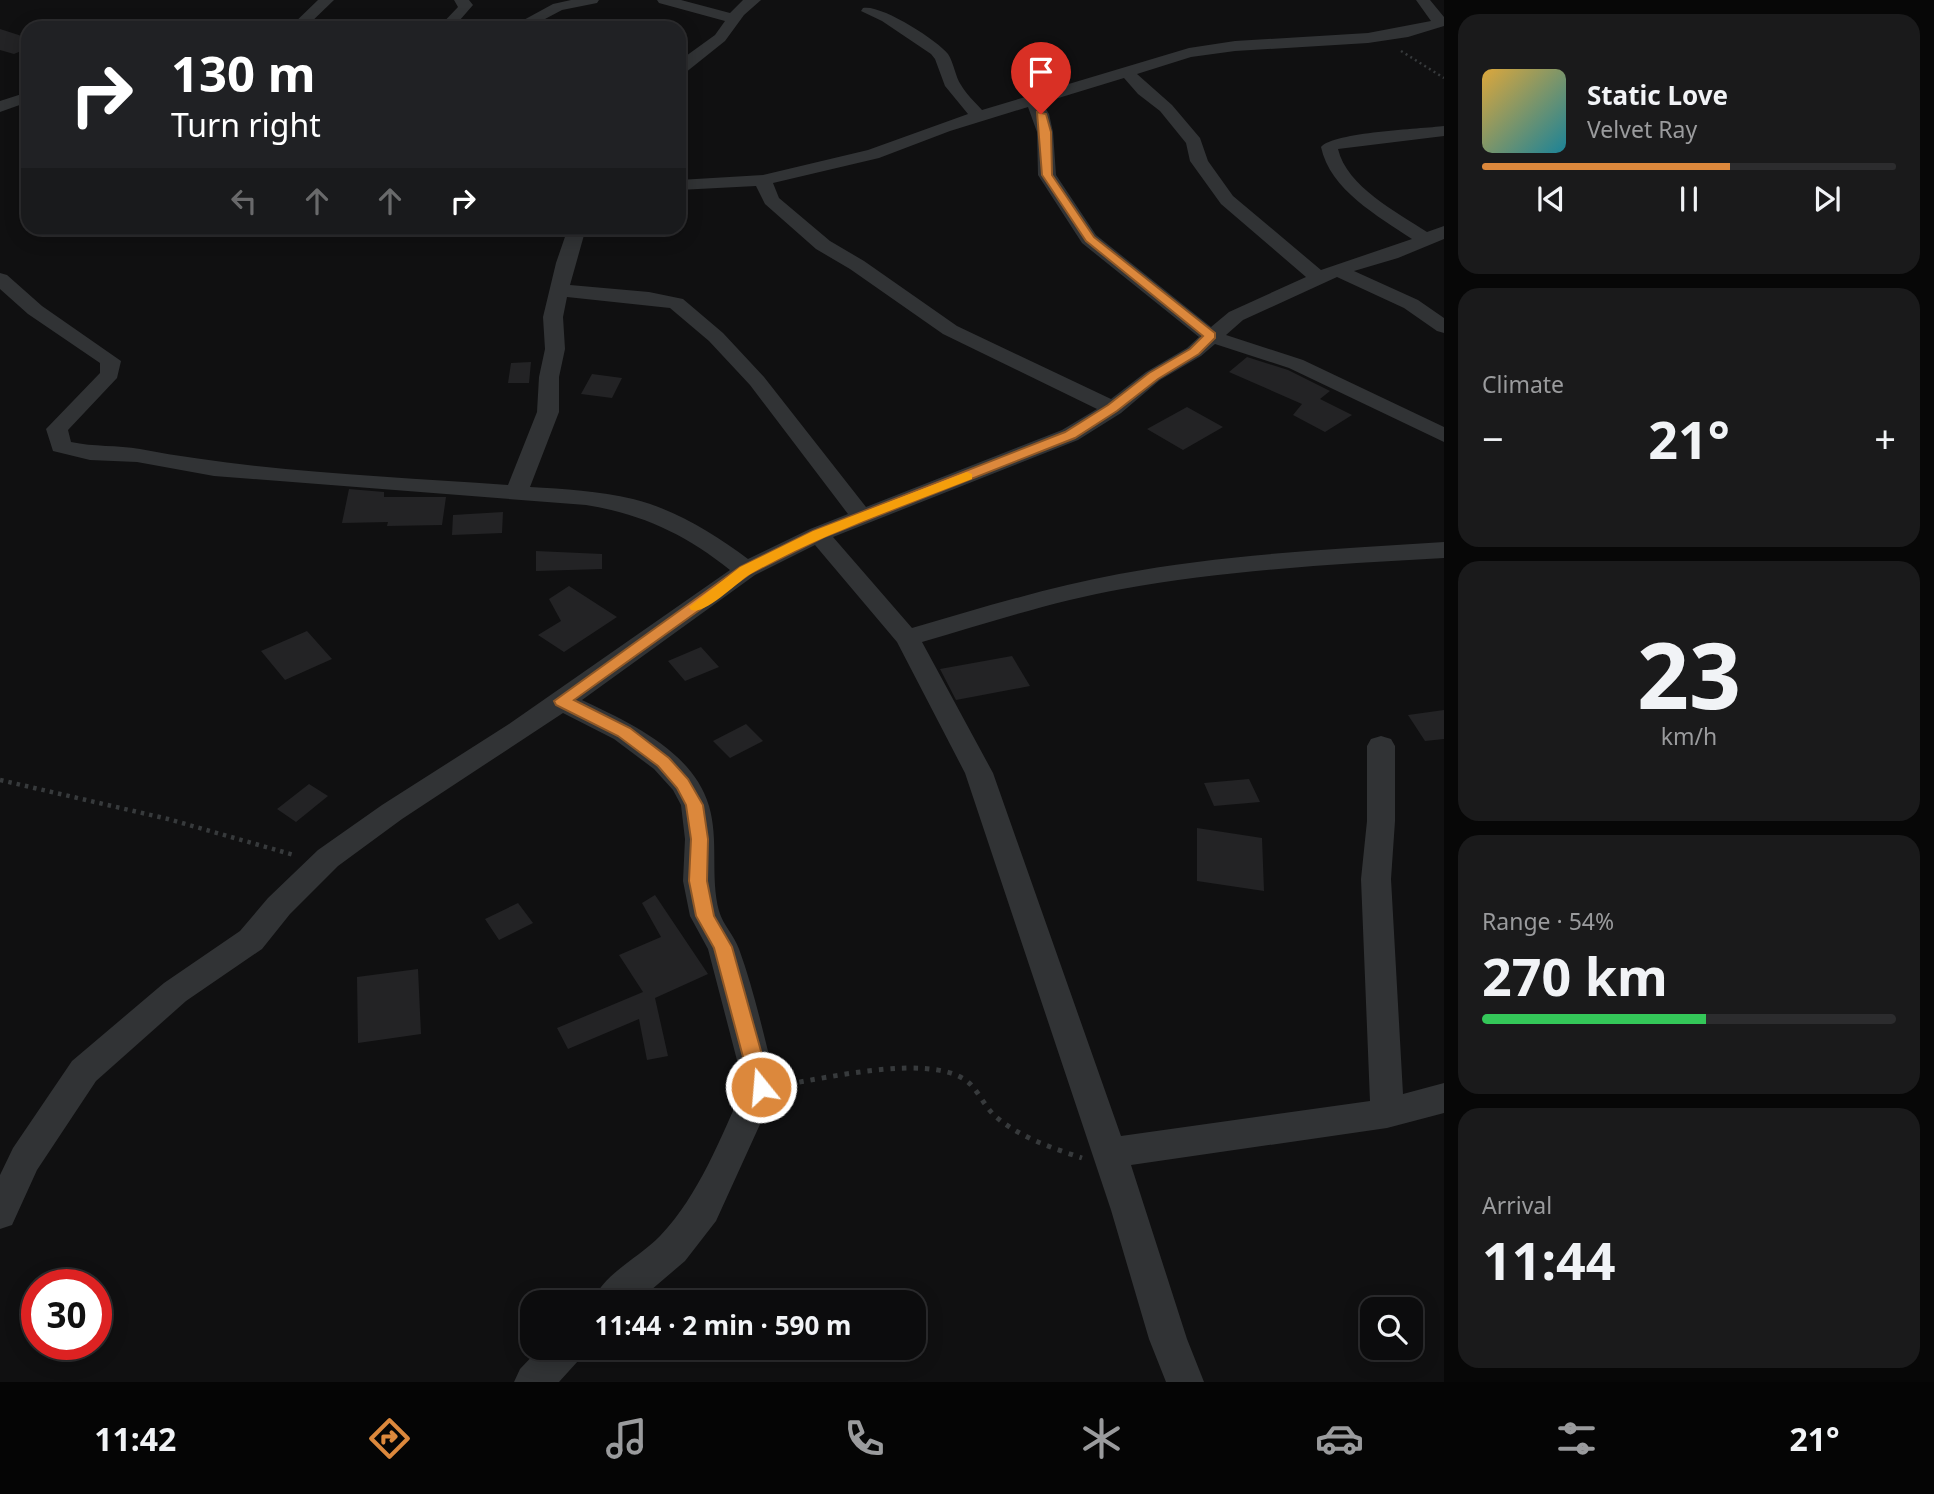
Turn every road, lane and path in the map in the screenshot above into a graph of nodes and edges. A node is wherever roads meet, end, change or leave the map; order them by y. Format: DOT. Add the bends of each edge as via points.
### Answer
graph roads {
  1 [pos="327,0"];
  2 [pos="461,0"];
  3 [pos="592,0"];
  4 [pos="664,0"];
  5 [pos="754,0"];
  6 [pos="1423,0"];
  7 [pos="868,11"];
  8 [pos="734,19"];
  9 [pos="304,21"];
  10 [pos="452,21"];
  11 [pos="530,21"];
  12 [pos="1443,22"];
  13 [pos="1368,38"];
  14 [pos="686,62"];
  15 [pos="1127,72"];
  16 [pos="1444,78"];
  17 [pos="21,100"];
  18 [pos="1033,101"];
  19 [pos="0,107"];
  20 [pos="979,117"];
  21 [pos="1444,131"];
  22 [pos="763,180"];
  23 [pos="686,185"];
  24 [pos="575,235"];
  25 [pos="1435,236"];
  26 [pos="1328,274"];
  27 [pos="0,279"];
  28 [pos="559,290"];
  29 [pos="1444,327"];
  30 [pos="1210,336"];
  31 [pos="1113,408"];
  32 [pos="1444,435"];
  33 [pos="516,493"];
  34 [pos="862,517"];
  35 [pos="818,534"];
  36 [pos="1444,550"];
  37 [pos="746,570"];
  38 [pos="907,638"];
  39 [pos="562,701"];
  40 [pos="1381,746"];
  41 [pos="0,780"];
  42 [pos="323,863"];
  43 [pos="761,1087"];
  44 [pos="1444,1098"];
  45 [pos="1387,1112"];
  46 [pos="1113,1161"];
  47 [pos="0,1213"];
  48 [pos="624,1290"];
  49 [pos="554,1360"];
  50 [pos="533,1382"];
  51 [pos="1185,1382"];
  1 -- 9 [label="street"];
  2 -- 10 [label="street" via="466,5"];
  3 -- 11 [label="street" via="558,7"];
  4 -- 8 [label="street"];
  5 -- 8 [label="street"];
  6 -- 12 [label="street"];
  7 -- 20 [label="street" via="887,18 936,51 953,86"];
  8 -- 14 [label="street" via="718,40"];
  12 -- 13 [label="street"];
  13 -- 15 [label="street" via="1235,46 1189,53"];
  13 -- 16 [label="path" via="1408,54"];
  15 -- 18 [label="street"];
  15 -- 26 [label="street" via="1194,142 1199,162 1227,200"];
  17 -- 19 [label="street"];
  18 -- 20 [label="street"];
  18 -- 30 [label="street" via="1045,132 1047,175 1090,239"];
  20 -- 22 [label="street" via="873,154"];
  21 -- 25 [label="street" via="1360,139 1329,147 1336,167 1367,200"];
  22 -- 23 [label="street"];
  22 -- 31 [label="street" via="771,200 823,245 950,330"];
  24 -- 28 [label="street"];
  25 -- 26 [label="street"];
  26 -- 29 [label="street" via="1410,304"];
  26 -- 30 [label="street" via="1236,316"];
  27 -- 33 [label="street" via="35,310 111,362 110,374 57,429 61,446 214,469"];
  28 -- 33 [label="street" via="552,317 555,349 548,412"];
  28 -- 34 [label="street" via="676,303 716,337 757,382"];
  30 -- 31 [label="street"];
  30 -- 32 [label="street" via="1296,364"];
  31 -- 34 [label="street" via="1070,435"];
  33 -- 37 [label="street" via="629,505 709,541"];
  34 -- 35 [label="street"];
  35 -- 37 [label="street"];
  35 -- 38 [label="street"];
  36 -- 38 [label="street" via="1292,558 1122,581"];
  37 -- 39 [label="street"];
  38 -- 46 [label="street" via="979,773"];
  39 -- 42 [label="street" via="392,812"];
  39 -- 43 [label="street" via="624,732 664,762 695,805 698,881 705,916 723,947"];
  40 -- 45 [label="street" via="1376,878"];
  41 -- 42 [label="path" via="168,819"];
  42 -- 47 [label="street" via="251,940 176,992 84,1072 25,1159"];
  43 -- 46 [label="path" via="902,1069 942,1071 963,1078 987,1109 1035,1140"];
  43 -- 48 [label="street" via="704,1209 672,1249"];
  44 -- 45 [label="street"];
  45 -- 46 [label="street"];
  46 -- 51 [label="street" via="1167,1339"];
  49 -- 50 [label="street"];
}
